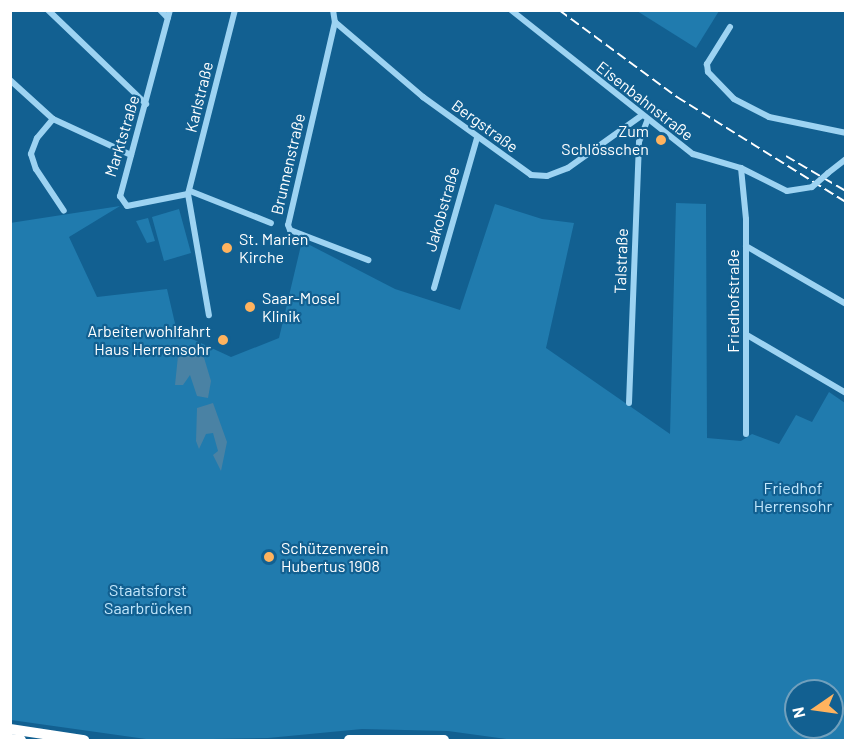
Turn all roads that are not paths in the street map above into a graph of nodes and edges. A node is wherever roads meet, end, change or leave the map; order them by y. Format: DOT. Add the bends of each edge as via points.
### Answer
graph roads {
  1 [pos="48,10"];
  2 [pos="160,10"];
  3 [pos="235,10"];
  4 [pos="333,10"];
  5 [pos="511,10"];
  6 [pos="169,14"];
  7 [pos="335,22"];
  8 [pos="730,27"];
  9 [pos="10,80"];
  10 [pos="146,104"];
  11 [pos="641,116"];
  12 [pos="53,119"];
  13 [pos="647,121"];
  14 [pos="846,133"];
  15 [pos="477,138"];
  16 [pos="131,155"];
  17 [pos="846,159"];
  18 [pos="741,168"];
  19 [pos="189,192"];
  20 [pos="64,211"];
  21 [pos="271,223"];
  22 [pos="746,246"];
  23 [pos="368,260"];
  24 [pos="434,288"];
  25 [pos="846,304"];
  26 [pos="209,315"];
  27 [pos="747,335"];
  28 [pos="846,393"];
  29 [pos="629,403"];
  30 [pos="746,434"];
  31 [pos="10,729"];
  32 [pos="10,739"];
  33 [pos="21,741"];
  34 [pos="84,741"];
  35 [pos="349,741"];
  36 [pos="444,741"];
  1 -- 10 [label="street"];
  2 -- 6 [label="street"];
  3 -- 19 [label="street, Karlstraße"];
  4 -- 7 [label="street"];
  5 -- 11 [label="street, Eisenbahnstraße"];
  6 -- 10 [label="street, Marktstraße"];
  7 -- 15 [label="street, Bergstraße"];
  7 -- 23 [label="street, Brunnenstraße" via="288,225 290,230"];
  8 -- 14 [label="street" via="707,64 708,72 734,99 769,117"];
  9 -- 12 [label="street"];
  10 -- 16 [label="street, Marktstraße"];
  11 -- 13 [label="street, Eisenbahnstraße"];
  11 -- 15 [label="street, Bergstraße" via="568,168 547,177 531,175"];
  12 -- 16 [label="street"];
  12 -- 20 [label="street" via="36,138 31,154 36,169"];
  13 -- 18 [label="street, Eisenbahnstraße" via="693,154"];
  13 -- 29 [label="street, Talstraße" via="639,142"];
  15 -- 24 [label="street, Jakobstraße"];
  16 -- 19 [label="street, Marktstraße" via="121,183 121,203 127,206"];
  17 -- 18 [label="street, Eisenbahnstraße, bridge" via="812,187 787,191"];
  18 -- 22 [label="street, Friedhofstraße"];
  19 -- 21 [label="street"];
  19 -- 26 [label="street, Karlstraße"];
  22 -- 25 [label="street"];
  22 -- 27 [label="street, Friedhofstraße"];
  27 -- 28 [label="street"];
  27 -- 30 [label="street, Friedhofstraße"];
  31 -- 34 [label="highway"];
  32 -- 33 [label="highway"];
  35 -- 36 [label="highway"];
}
